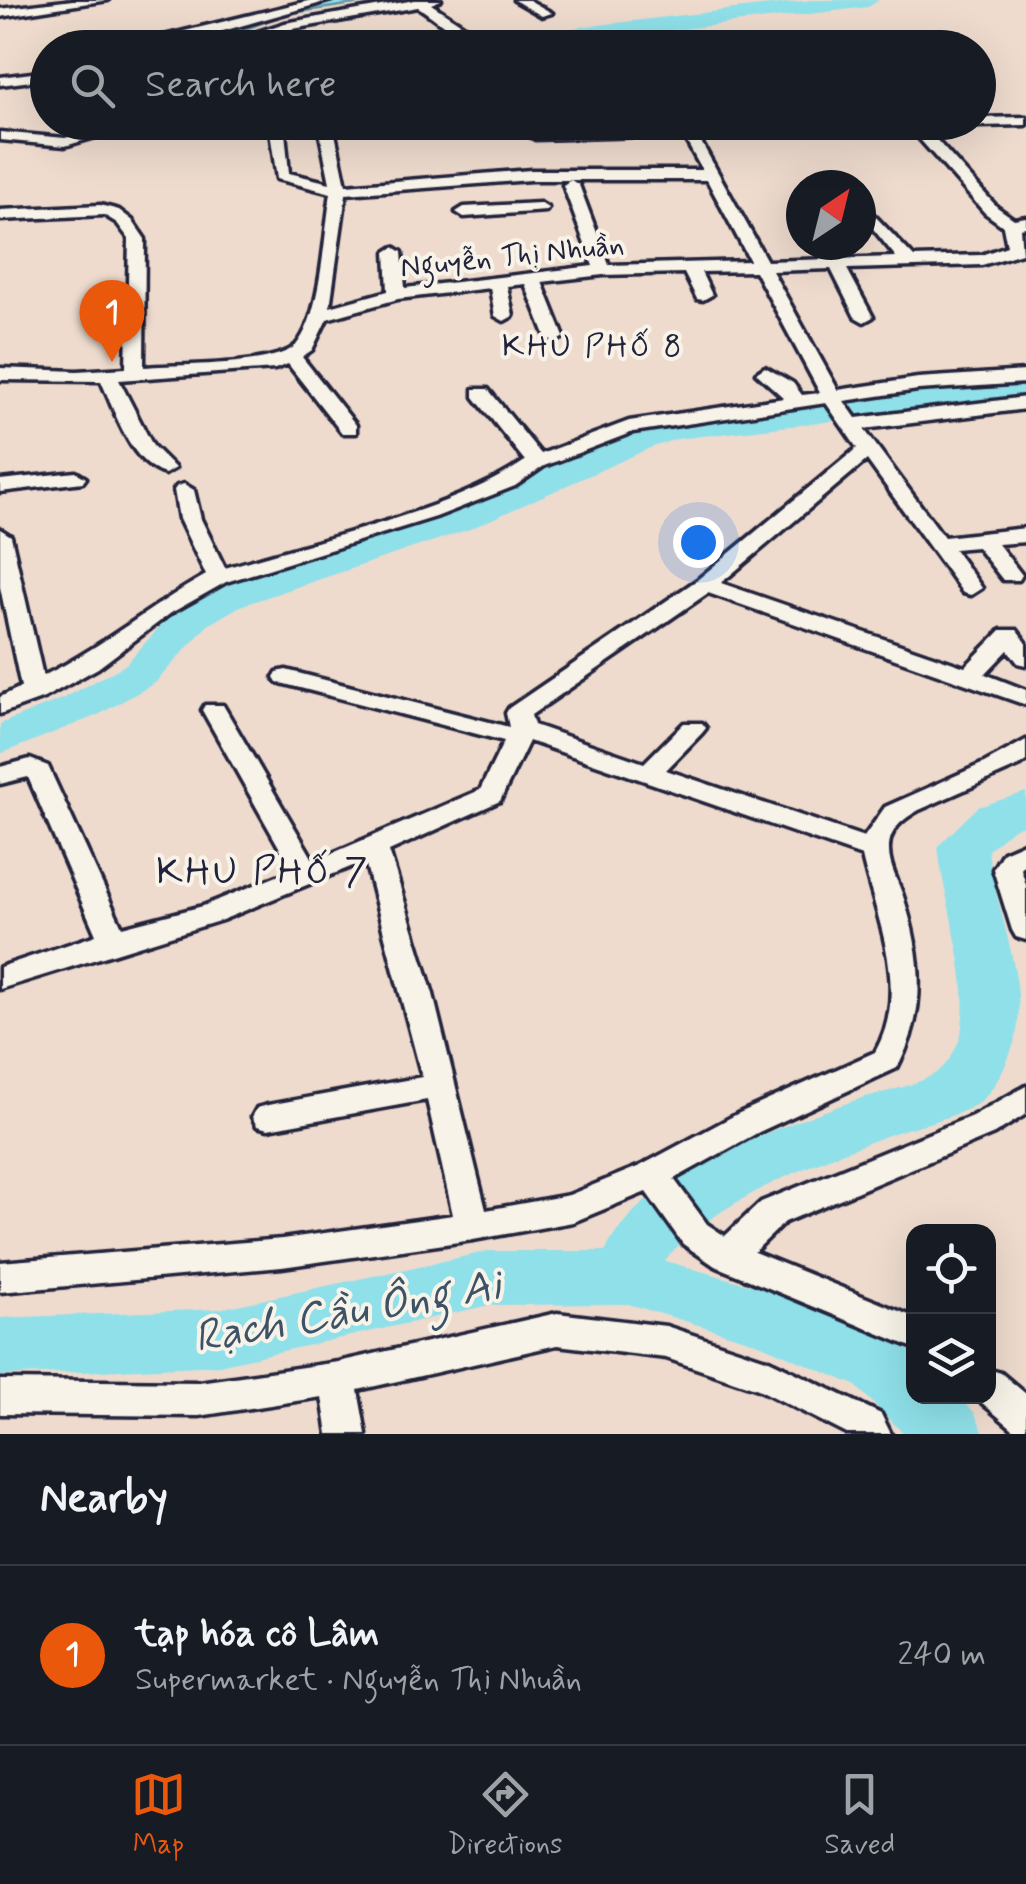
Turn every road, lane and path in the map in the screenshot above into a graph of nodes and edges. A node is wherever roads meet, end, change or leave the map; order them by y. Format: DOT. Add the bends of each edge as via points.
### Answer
graph roads {
  1 [pos="102,0"];
  2 [pos="326,0"];
  3 [pos="520,0"];
  4 [pos="311,1"];
  5 [pos="428,1"];
  6 [pos="30,5"];
  7 [pos="263,7"];
  8 [pos="0,13"];
  9 [pos="546,14"];
  10 [pos="348,16"];
  11 [pos="373,28"];
  12 [pos="208,30"];
  13 [pos="274,30"];
  14 [pos="464,30"];
  15 [pos="30,77"];
  16 [pos="0,81"];
  17 [pos="996,110"];
  18 [pos="1026,111"];
  19 [pos="1026,121"];
  20 [pos="996,122"];
  21 [pos="0,136"];
  22 [pos="30,139"];
  23 [pos="44,140"];
  24 [pos="73,140"];
  25 [pos="279,140"];
  26 [pos="328,140"];
  27 [pos="693,140"];
  28 [pos="928,140"];
  29 [pos="713,174"];
  30 [pos="531,175"];
  31 [pos="572,184"];
  32 [pos="338,190"];
  33 [pos="464,212"];
  34 [pos="0,215"];
  35 [pos="876,222"];
  36 [pos="1019,223"];
  37 [pos="1021,251"];
  38 [pos="394,252"];
  39 [pos="912,264"];
  40 [pos="837,265"];
  41 [pos="690,266"];
  42 [pos="761,266"];
  43 [pos="603,270"];
  44 [pos="532,279"];
  45 [pos="498,282"];
  46 [pos="397,294"];
  47 [pos="703,295"];
  48 [pos="320,316"];
  49 [pos="504,316"];
  50 [pos="864,317"];
  51 [pos="555,337"];
  52 [pos="293,358"];
  53 [pos="136,372"];
  54 [pos="765,373"];
  55 [pos="0,374"];
  56 [pos="107,374"];
  57 [pos="78,377"];
  58 [pos="1026,377"];
  59 [pos="0,386"];
  60 [pos="480,393"];
  61 [pos="798,403"];
  62 [pos="1026,403"];
  63 [pos="842,412"];
  64 [pos="348,429"];
  65 [pos="868,448"];
  66 [pos="537,462"];
  67 [pos="165,468"];
  68 [pos="76,478"];
  69 [pos="0,486"];
  70 [pos="184,490"];
  71 [pos="1026,535"];
  72 [pos="0,536"];
  73 [pos="982,539"];
  74 [pos="938,544"];
  75 [pos="1010,575"];
  76 [pos="218,577"];
  77 [pos="706,585"];
  78 [pos="971,588"];
  79 [pos="1026,658"];
  80 [pos="286,677"];
  81 [pos="967,680"];
  82 [pos="35,693"];
  83 [pos="1026,698"];
  84 [pos="0,707"];
  85 [pos="214,710"];
  86 [pos="693,728"];
  87 [pos="520,733"];
  88 [pos="1026,748"];
  89 [pos="650,773"];
  90 [pos="0,776"];
  91 [pos="374,847"];
  92 [pos="874,850"];
  93 [pos="1026,851"];
  94 [pos="308,874"];
  95 [pos="1026,930"];
  96 [pos="113,940"];
  97 [pos="0,978"];
  98 [pos="440,1086"];
  99 [pos="1026,1098"];
  100 [pos="268,1118"];
  101 [pos="657,1184"];
  102 [pos="472,1226"];
  103 [pos="727,1256"];
  104 [pos="0,1277"];
  105 [pos="906,1330"];
  106 [pos="338,1378"];
  107 [pos="996,1392"];
  108 [pos="0,1397"];
  109 [pos="1026,1417"];
  110 [pos="347,1434"];
  111 [pos="872,1434"];
  1 -- 6 [label="street"];
  2 -- 4 [label="street"];
  3 -- 9 [label="street"];
  4 -- 7 [label="street"];
  5 -- 10 [label="street"];
  5 -- 14 [label="street"];
  6 -- 8 [label="street"];
  7 -- 12 [label="street"];
  10 -- 11 [label="street"];
  10 -- 13 [label="street"];
  15 -- 16 [label="street"];
  17 -- 18 [label="street"];
  19 -- 20 [label="street"];
  21 -- 22 [label="street"];
  23 -- 24 [label="street"];
  25 -- 32 [label="street" via="282,176"];
  26 -- 32 [label="street"];
  27 -- 29 [label="street"];
  28 -- 36 [label="street" via="991,210"];
  29 -- 30 [label="street"];
  29 -- 42 [label="street"];
  30 -- 32 [label="street"];
  30 -- 33 [label="street" via="542,213"];
  31 -- 43 [label="street"];
  32 -- 48 [label="street"];
  34 -- 53 [label="street" via="100,210 126,220 137,239"];
  35 -- 39 [label="street"];
  36 -- 37 [label="street, Nguyễn Thị Nhuần"];
  37 -- 39 [label="street, Nguyễn Thị Nhuần"];
  38 -- 46 [label="street"];
  39 -- 40 [label="street, Nguyễn Thị Nhuần"];
  40 -- 42 [label="street, Nguyễn Thị Nhuần"];
  40 -- 50 [label="street"];
  41 -- 42 [label="street, Nguyễn Thị Nhuần"];
  41 -- 43 [label="street, Nguyễn Thị Nhuần"];
  41 -- 47 [label="street"];
  42 -- 63 [label="street"];
  43 -- 44 [label="street, Nguyễn Thị Nhuần"];
  44 -- 45 [label="street, Nguyễn Thị Nhuần"];
  44 -- 51 [label="street"];
  45 -- 46 [label="street, Nguyễn Thị Nhuần" via="446,296"];
  45 -- 49 [label="street"];
  46 -- 48 [label="street, Nguyễn Thị Nhuần"];
  48 -- 52 [label="street"];
  52 -- 53 [label="street"];
  52 -- 64 [label="street"];
  53 -- 56 [label="street"];
  54 -- 61 [label="street"];
  55 -- 57 [label="street"];
  56 -- 57 [label="street"];
  56 -- 67 [label="street" via="144,449"];
  57 -- 59 [label="street"];
  58 -- 63 [label="street" via="918,384"];
  60 -- 66 [label="street"];
  61 -- 63 [label="street"];
  61 -- 66 [label="street" via="629,427"];
  62 -- 63 [label="street"];
  63 -- 65 [label="street"];
  65 -- 74 [label="street"];
  65 -- 77 [label="street"];
  66 -- 76 [label="street" via="508,482 428,512"];
  68 -- 69 [label="street"];
  70 -- 76 [label="street"];
  71 -- 73 [label="street"];
  72 -- 82 [label="street"];
  73 -- 74 [label="street"];
  73 -- 75 [label="street"];
  74 -- 78 [label="street"];
  76 -- 82 [label="street"];
  77 -- 81 [label="street"];
  77 -- 87 [label="street" via="518,714"];
  79 -- 81 [label="street" via="1009,635"];
  80 -- 87 [label="street"];
  81 -- 83 [label="street"];
  82 -- 84 [label="street"];
  85 -- 94 [label="street"];
  86 -- 89 [label="street"];
  87 -- 89 [label="street"];
  87 -- 91 [label="street" via="491,794"];
  88 -- 92 [label="street" via="897,809"];
  89 -- 92 [label="street"];
  90 -- 96 [label="street" via="30,767 39,772"];
  91 -- 94 [label="street"];
  91 -- 98 [label="street"];
  92 -- 101 [label="street" via="904,944 895,1047 873,1068 748,1123"];
  93 -- 95 [label="street" via="1008,869"];
  94 -- 96 [label="street" via="212,913"];
  96 -- 97 [label="street"];
  98 -- 100 [label="street"];
  98 -- 102 [label="street"];
  99 -- 103 [label="street" via="983,1125 773,1212"];
  101 -- 102 [label="street"];
  101 -- 103 [label="street" via="695,1234"];
  102 -- 104 [label="street" via="282,1253"];
  103 -- 105 [label="street"];
  106 -- 108 [label="street" via="199,1399"];
  106 -- 110 [label="street"];
  106 -- 111 [label="street" via="558,1329 666,1342 769,1376 868,1426"];
  107 -- 109 [label="street"];
}
